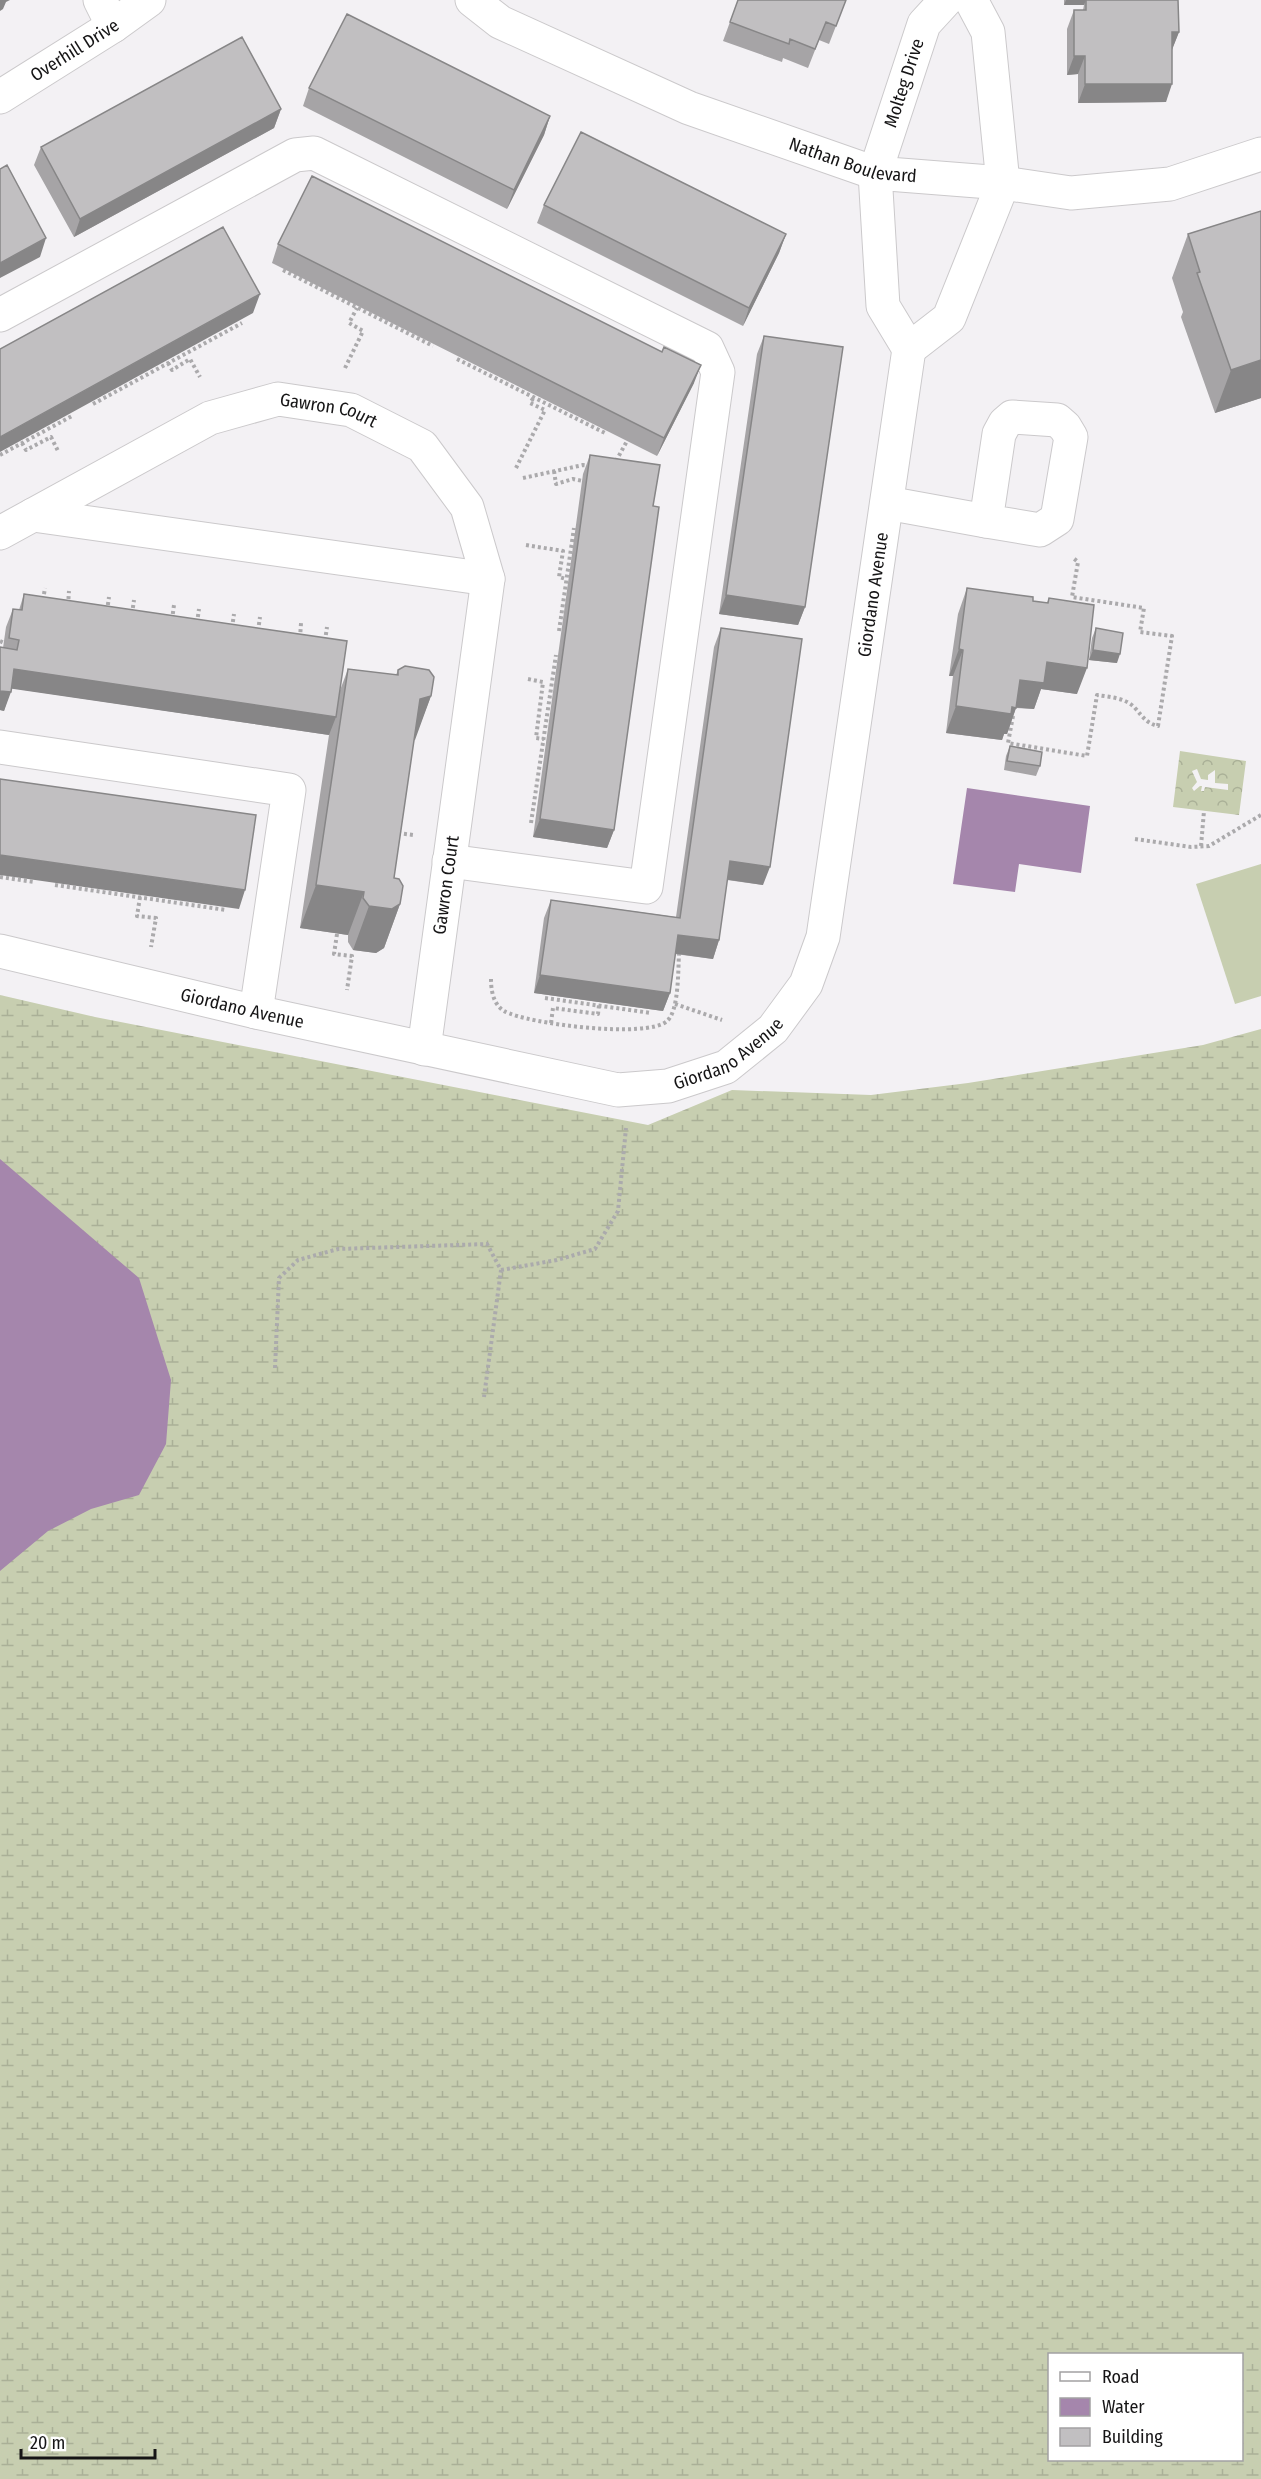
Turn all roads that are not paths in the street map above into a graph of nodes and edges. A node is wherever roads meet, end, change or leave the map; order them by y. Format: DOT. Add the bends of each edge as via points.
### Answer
graph roads {
  1 [pos="149,0"];
  2 [pos="472,0"];
  3 [pos="946,0"];
  4 [pos="971,0"];
  5 [pos="106,13"];
  6 [pos="0,97"];
  7 [pos="1261,154"];
  8 [pos="875,173"];
  9 [pos="1003,183"];
  10 [pos="0,315"];
  11 [pos="909,349"];
  12 [pos="887,503"];
  13 [pos="33,515"];
  14 [pos="986,520"];
  15 [pos="0,533"];
  16 [pos="488,579"];
  17 [pos="0,747"];
  18 [pos="449,861"];
  19 [pos="0,951"];
  20 [pos="256,1012"];
  21 [pos="423,1048"];
  1 -- 5 [label="street, Overhill Drive"];
  2 -- 8 [label="street, Nathan Boulevard" via="500,21 689,108"];
  3 -- 8 [label="street, Molteg Drive" via="924,24"];
  4 -- 9 [label="street" via="988,32"];
  5 -- 6 [label="street, Overhill Drive"];
  7 -- 9 [label="street, Nathan Boulevard" via="1170,184 1071,193"];
  8 -- 9 [label="street, Nathan Boulevard"];
  8 -- 11 [label="street" via="883,306"];
  9 -- 11 [label="street" via="949,318"];
  10 -- 18 [label="street" via="295,155 315,153 707,348 718,372 646,886"];
  11 -- 12 [label="street, Giordano Avenue"];
  12 -- 14 [label="street"];
  12 -- 21 [label="street, Giordano Avenue" via="823,937 806,984 773,1029 726,1067 668,1086 618,1090"];
  13 -- 15 [label="street, Gawron Court"];
  13 -- 16 [label="street"];
  13 -- 16 [label="street, Gawron Court" via="210,418 278,399 351,410 422,446 467,507"];
  14 -- 14 [label="street" via="999,434 1005,423 1012,417 1057,420 1071,437 1057,519 1040,530"];
  16 -- 18 [label="street, Gawron Court"];
  17 -- 20 [label="street" via="289,790"];
  18 -- 21 [label="street, Gawron Court"];
  19 -- 20 [label="street, Giordano Avenue"];
  20 -- 21 [label="street, Giordano Avenue"];
}
